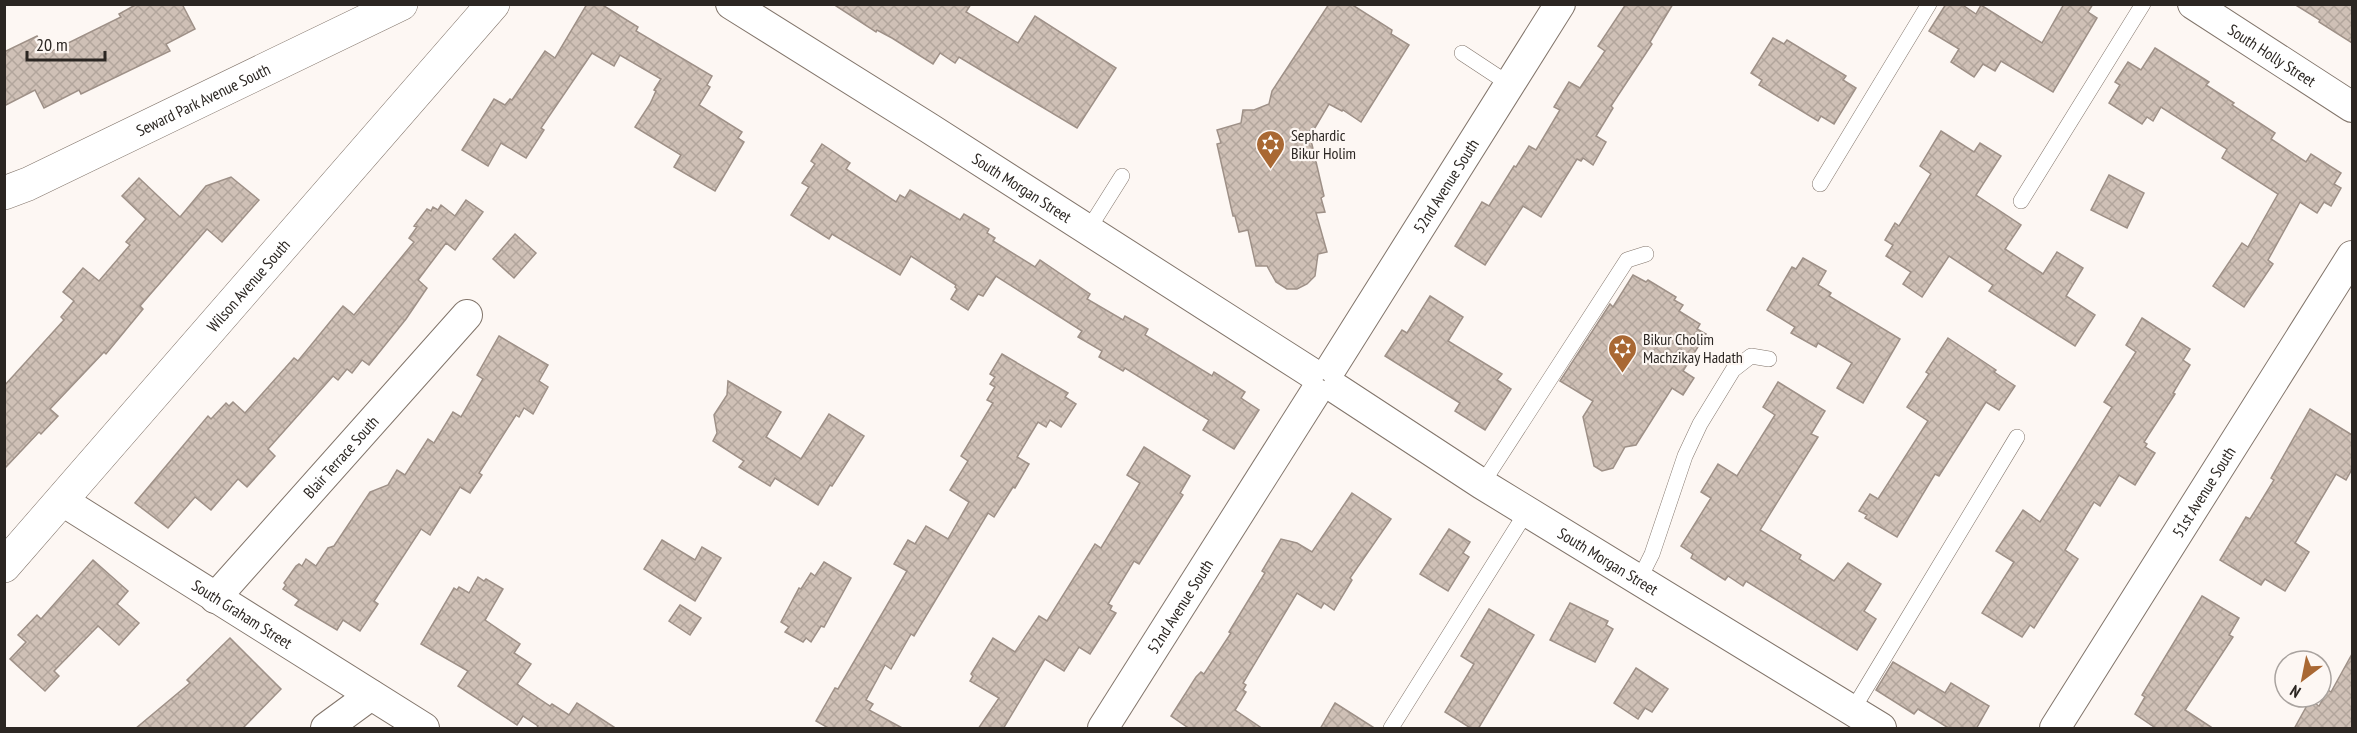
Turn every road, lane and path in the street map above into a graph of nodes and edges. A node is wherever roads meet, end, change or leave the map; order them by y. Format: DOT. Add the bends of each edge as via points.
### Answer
graph roads {
  1 [pos="401,4"];
  2 [pos="493,4"];
  3 [pos="730,4"];
  4 [pos="1560,4"];
  5 [pos="1929,4"];
  6 [pos="2143,4"];
  7 [pos="2193,4"];
  8 [pos="1462,53"];
  9 [pos="1509,84"];
  10 [pos="2352,107"];
  11 [pos="1122,176"];
  12 [pos="1820,184"];
  13 [pos="4,193"];
  14 [pos="2021,201"];
  15 [pos="1088,230"];
  16 [pos="1646,254"];
  17 [pos="2352,256"];
  18 [pos="466,315"];
  19 [pos="1769,359"];
  20 [pos="1323,380"];
  21 [pos="2018,437"];
  22 [pos="1482,484"];
  23 [pos="61,500"];
  24 [pos="1527,511"];
  25 [pos="4,566"];
  26 [pos="1639,580"];
  27 [pos="215,598"];
  28 [pos="371,695"];
  29 [pos="1852,711"];
  30 [pos="326,729"];
  31 [pos="424,729"];
  32 [pos="1103,729"];
  33 [pos="1391,729"];
  34 [pos="1881,729"];
  35 [pos="2055,729"];
  1 -- 13 [label="main road, Seward Park Avenue South"];
  2 -- 23 [label="main road, Wilson Avenue South"];
  3 -- 15 [label="street, South Morgan Street"];
  4 -- 9 [label="street, 52nd Avenue South"];
  5 -- 12 [label="lane"];
  6 -- 14 [label="lane"];
  7 -- 10 [label="street, South Holly Street"];
  8 -- 9 [label="lane"];
  9 -- 20 [label="street, 52nd Avenue South"];
  11 -- 15 [label="lane"];
  15 -- 20 [label="street, South Morgan Street"];
  16 -- 22 [label="lane" via="1627,260"];
  17 -- 35 [label="street, 51st Avenue South"];
  18 -- 27 [label="street, Blair Terrace South"];
  19 -- 26 [label="lane" via="1751,356 1733,370 1700,424"];
  20 -- 22 [label="street, South Morgan Street"];
  20 -- 32 [label="street, 52nd Avenue South"];
  21 -- 29 [label="lane"];
  22 -- 24 [label="street, South Morgan Street"];
  23 -- 25 [label="main road, Wilson Avenue South"];
  23 -- 27 [label="street, South Graham Street"];
  24 -- 26 [label="street, South Morgan Street"];
  24 -- 33 [label="lane"];
  26 -- 29 [label="street, South Morgan Street"];
  27 -- 28 [label="street, South Graham Street"];
  28 -- 30 [label="street"];
  28 -- 31 [label="street, South Graham Street"];
  29 -- 34 [label="street, South Morgan Street"];
}
